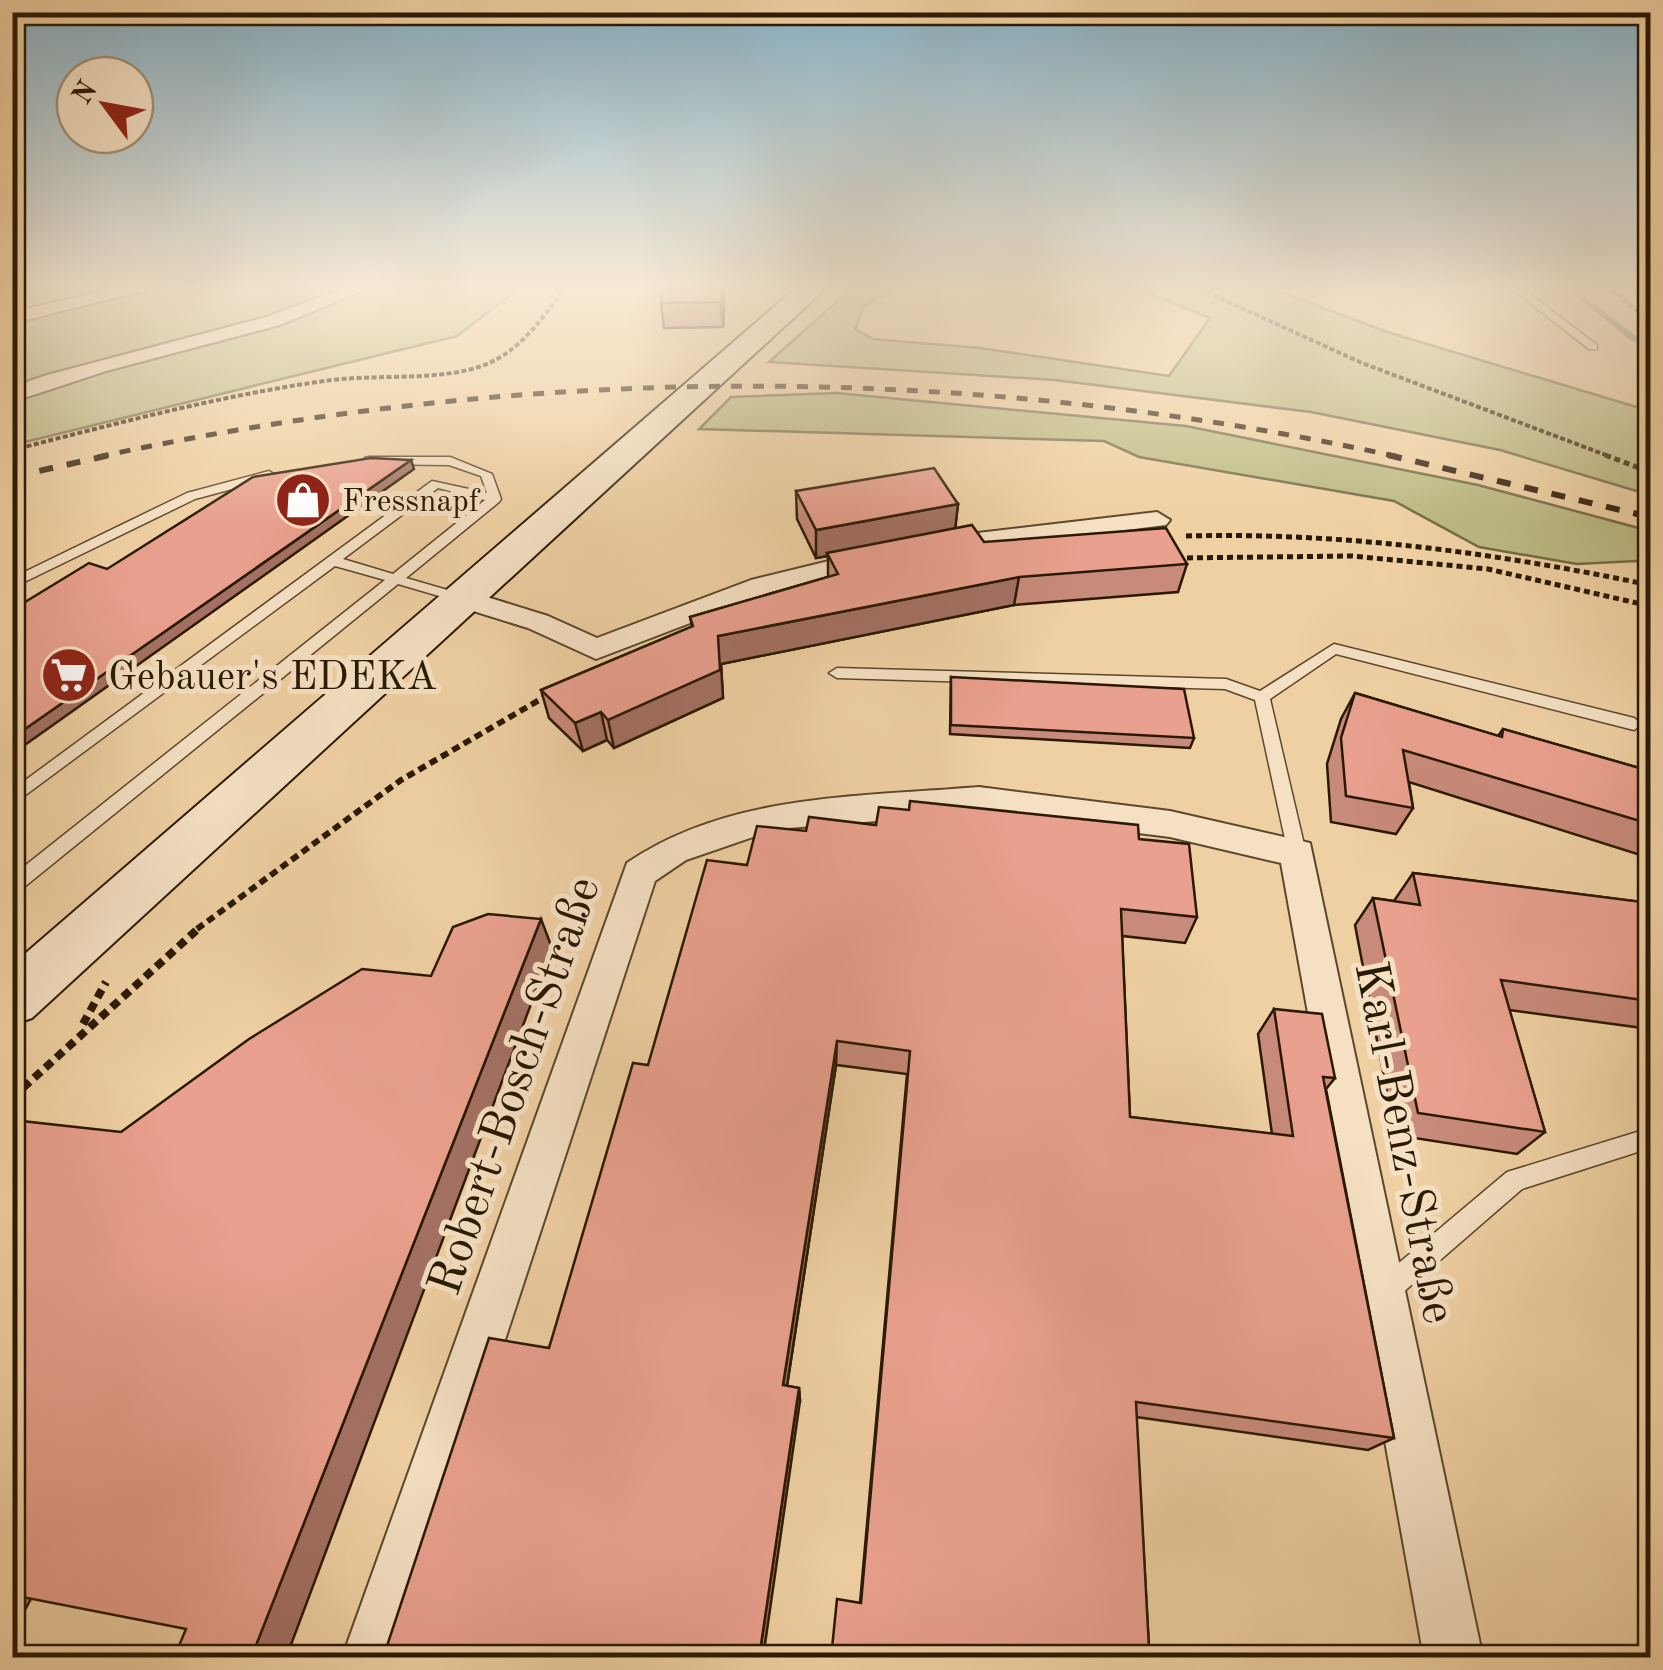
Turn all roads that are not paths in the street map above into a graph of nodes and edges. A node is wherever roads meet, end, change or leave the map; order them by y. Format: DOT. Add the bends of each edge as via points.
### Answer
graph roads {
  1 [pos="89,367"];
  2 [pos="724,367"];
  3 [pos="12,394"];
  4 [pos="359,462"];
  5 [pos="280,473"];
  6 [pos="495,499"];
  7 [pos="1162,529"];
  8 [pos="334,561"];
  9 [pos="399,578"];
  10 [pos="12,584"];
  11 [pos="464,599"];
  12 [pos="837,673"];
  13 [pos="1262,697"];
  14 [pos="1634,724"];
  15 [pos="12,798"];
  16 [pos="1297,853"];
  17 [pos="12,887"];
  18 [pos="12,1000"];
  19 [pos="1650,1138"];
  20 [pos="1383,1293"];
  21 [pos="371,1658"];
  22 [pos="1454,1658"];
  1 -- 3 [label="street"];
  2 -- 11 [label="main road"];
  4 -- 6 [label="lane" via="450,462 486,474"];
  5 -- 10 [label="lane" via="191,496"];
  6 -- 8 [label="lane" via="436,484"];
  6 -- 9 [label="lane"];
  7 -- 11 [label="street" via="983,538 822,568 596,649"];
  8 -- 9 [label="lane"];
  8 -- 15 [label="lane"];
  9 -- 11 [label="lane"];
  9 -- 17 [label="lane"];
  11 -- 18 [label="main road"];
  12 -- 13 [label="lane" via="1226,684"];
  13 -- 14 [label="lane" via="1334,649"];
  13 -- 16 [label="lane"];
  16 -- 20 [label="street, Karl-Benz-Straße"];
  16 -- 21 [label="street, Robert-Bosch-Straße" via="1170,824 979,800 775,816 673,850 640,872"];
  19 -- 20 [label="lane" via="1515,1180"];
  20 -- 22 [label="street, Karl-Benz-Straße"];
}
